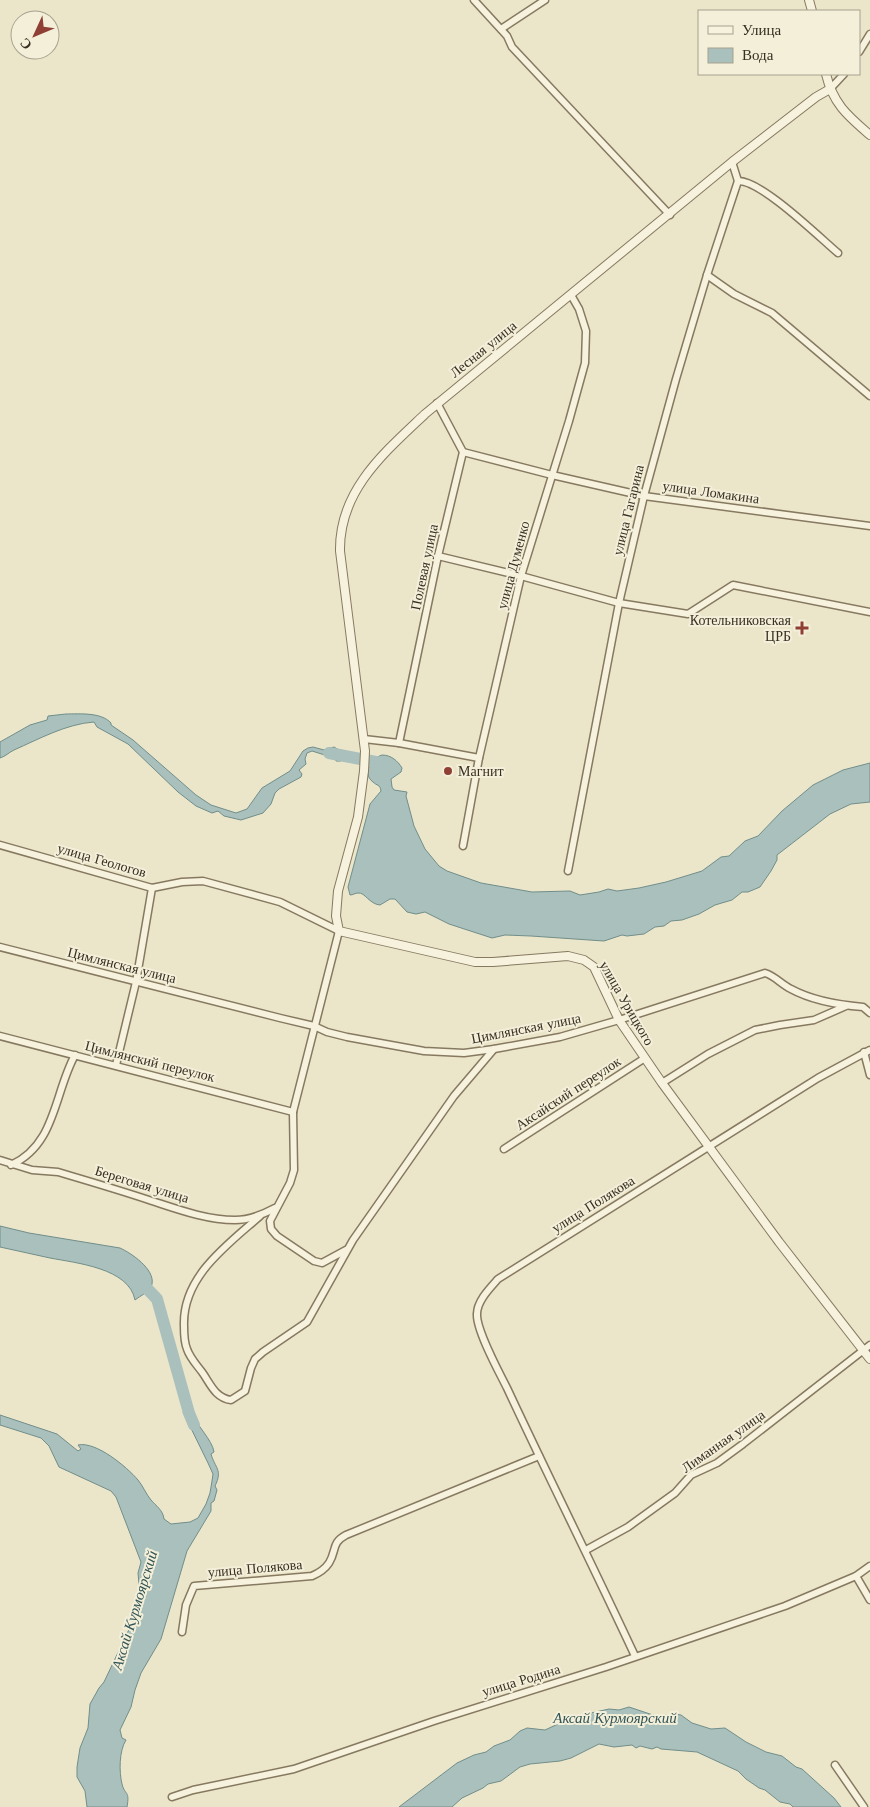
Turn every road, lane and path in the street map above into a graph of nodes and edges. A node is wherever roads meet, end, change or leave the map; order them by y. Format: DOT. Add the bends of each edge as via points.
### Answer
graph roads {
  1 [pos="474,0"];
  2 [pos="545,0"];
  3 [pos="501,29"];
  4 [pos="870,34"];
  5 [pos="860,50"];
  6 [pos="826,75"];
  7 [pos="843,75"];
  8 [pos="830,90"];
  9 [pos="870,136"];
  10 [pos="732,162"];
  11 [pos="738,181"];
  12 [pos="670,215"];
  13 [pos="838,253"];
  14 [pos="707,275"];
  15 [pos="571,295"];
  16 [pos="870,396"];
  17 [pos="437,403"];
  18 [pos="463,452"];
  19 [pos="552,475"];
  20 [pos="644,496"];
  21 [pos="870,526"];
  22 [pos="438,556"];
  23 [pos="521,576"];
  24 [pos="619,603"];
  25 [pos="870,612"];
  26 [pos="364,739"];
  27 [pos="399,742"];
  28 [pos="479,758"];
  29 [pos="0,844"];
  30 [pos="463,846"];
  31 [pos="568,871"];
  32 [pos="152,888"];
  33 [pos="338,932"];
  34 [pos="0,947"];
  35 [pos="136,982"];
  36 [pos="846,1006"];
  37 [pos="870,1014"];
  38 [pos="619,1020"];
  39 [pos="314,1026"];
  40 [pos="0,1036"];
  41 [pos="494,1049"];
  42 [pos="867,1051"];
  43 [pos="75,1055"];
  44 [pos="645,1058"];
  45 [pos="116,1065"];
  46 [pos="870,1075"];
  47 [pos="662,1083"];
  48 [pos="293,1112"];
  49 [pos="708,1147"];
  50 [pos="504,1149"];
  51 [pos="0,1160"];
  52 [pos="11,1165"];
  53 [pos="276,1208"];
  54 [pos="260,1216"];
  55 [pos="346,1250"];
  56 [pos="870,1345"];
  57 [pos="863,1350"];
  58 [pos="870,1359"];
  59 [pos="539,1456"];
  60 [pos="586,1550"];
  61 [pos="870,1566"];
  62 [pos="856,1576"];
  63 [pos="870,1600"];
  64 [pos="182,1632"];
  65 [pos="635,1656"];
  66 [pos="836,1765"];
  67 [pos="172,1797"];
  68 [pos="864,1807"];
  1 -- 3 [label="street"];
  2 -- 3 [label="street"];
  3 -- 12 [label="street" via="512,47"];
  4 -- 5 [label="street"];
  6 -- 8 [label="street"];
  7 -- 8 [label="street, Лесная улица"];
  8 -- 9 [label="street" via="840,106"];
  8 -- 10 [label="street, Лесная улица" via="816,97"];
  10 -- 11 [label="street"];
  10 -- 12 [label="street, Лесная улица"];
  11 -- 13 [label="street" via="752,184 771,196"];
  11 -- 14 [label="street, улица Гагарина"];
  12 -- 15 [label="street, Лесная улица"];
  14 -- 16 [label="street" via="772,314"];
  14 -- 20 [label="street, улица Гагарина"];
  15 -- 17 [label="street, Лесная улица"];
  15 -- 19 [label="street, улица Думенко" via="586,330 585,363"];
  17 -- 18 [label="street"];
  17 -- 26 [label="street, Лесная улица" via="372,468 352,496 343,522 340,542 342,566"];
  18 -- 19 [label="street, улица Ломакина"];
  18 -- 22 [label="street, Полевая улица"];
  19 -- 20 [label="street, улица Ломакина"];
  19 -- 23 [label="street, улица Думенко"];
  20 -- 21 [label="street, улица Ломакина"];
  20 -- 24 [label="street, улица Гагарина"];
  22 -- 23 [label="street"];
  22 -- 27 [label="street, Полевая улица"];
  23 -- 24 [label="street"];
  23 -- 28 [label="street, улица Думенко"];
  24 -- 25 [label="street" via="688,614 733,585"];
  24 -- 31 [label="street, улица Гагарина"];
  26 -- 27 [label="street"];
  26 -- 33 [label="street, Лесная улица" via="358,817 338,891"];
  27 -- 28 [label="street"];
  28 -- 30 [label="street, улица Думенко"];
  29 -- 32 [label="street, улица Геологов"];
  32 -- 33 [label="street, улица Геологов" via="203,881 280,902"];
  32 -- 35 [label="street"];
  33 -- 38 [label="street, улица Урицкого" via="475,962 578,957 594,967"];
  33 -- 39 [label="street"];
  34 -- 35 [label="street, Цимлянская улица"];
  35 -- 39 [label="street, Цимлянская улица"];
  35 -- 45 [label="street"];
  36 -- 37 [label="street, Цимлянская улица" via="863,1007"];
  36 -- 38 [label="street, Цимлянская улица" via="814,1000 789,989 764,972"];
  36 -- 47 [label="street" via="814,1020 755,1030"];
  38 -- 41 [label="street, Цимлянская улица" via="560,1037"];
  38 -- 44 [label="street, улица Урицкого"];
  39 -- 41 [label="street, Цимлянская улица" via="347,1037 424,1051 450,1053"];
  39 -- 48 [label="street"];
  40 -- 43 [label="street, Цимлянский переулок"];
  41 -- 55 [label="street" via="454,1096"];
  42 -- 46 [label="street"];
  42 -- 49 [label="street, улица Полякова"];
  43 -- 45 [label="street, Цимлянский переулок"];
  43 -- 52 [label="street" via="58,1104 36,1147 27,1157"];
  44 -- 47 [label="street, улица Урицкого"];
  44 -- 50 [label="street, Аксайский переулок"];
  45 -- 48 [label="street, Цимлянский переулок"];
  47 -- 49 [label="street, улица Урицкого"];
  48 -- 53 [label="street" via="294,1170"];
  49 -- 57 [label="street, улица Урицкого"];
  49 -- 59 [label="street, улица Полякова" via="498,1279 483,1298 476,1315 478,1322"];
  51 -- 52 [label="street, Береговая улица"];
  52 -- 54 [label="street, Береговая улица" via="68,1174 187,1212 235,1220"];
  53 -- 54 [label="street, Береговая улица"];
  53 -- 55 [label="street" via="270,1221 271,1229 314,1261 322,1263"];
  54 -- 55 [label="street" via="210,1262 186,1306 186,1348 214,1391 224,1400 231,1400 245,1391 255,1359 308,1322"];
  56 -- 57 [label="street, Лиманная улица"];
  57 -- 58 [label="street, улица Урицкого"];
  57 -- 60 [label="street, Лиманная улица" via="737,1449 691,1475 675,1493 628,1527"];
  59 -- 60 [label="street, улица Полякова"];
  59 -- 64 [label="street, улица Полякова" via="346,1534 336,1543 325,1568 312,1576 194,1586 186,1604"];
  60 -- 65 [label="street, улица Полякова"];
  61 -- 62 [label="street, улица Родина"];
  62 -- 63 [label="street"];
  62 -- 65 [label="street, улица Родина" via="786,1606"];
  65 -- 67 [label="street, улица Родина" via="294,1769"];
  66 -- 68 [label="street"];
}
